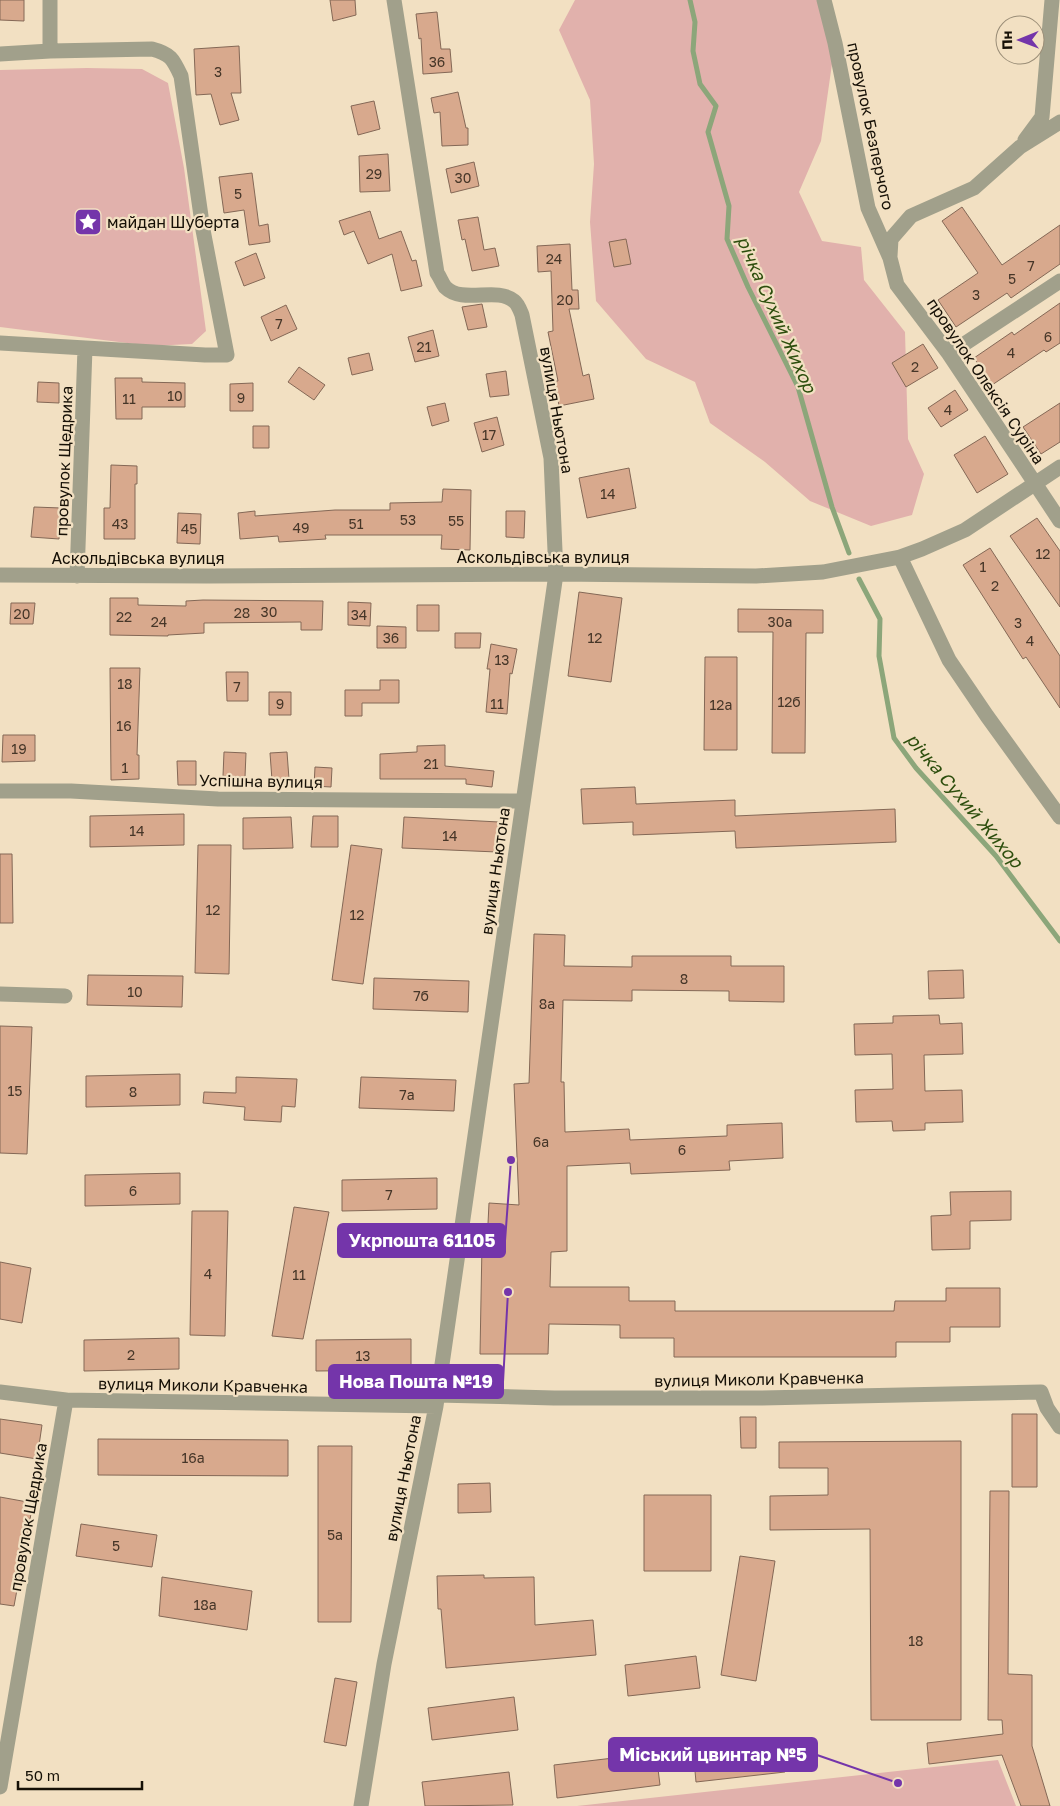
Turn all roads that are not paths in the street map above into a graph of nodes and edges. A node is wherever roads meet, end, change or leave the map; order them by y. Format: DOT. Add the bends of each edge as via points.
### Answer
graph roads {
  1 [pos="50,0"];
  2 [pos="394,0"];
  3 [pos="824,0"];
  4 [pos="1052,0"];
  5 [pos="50,51"];
  6 [pos="0,54"];
  7 [pos="1060,122"];
  8 [pos="1020,147"];
  9 [pos="890,258"];
  10 [pos="1060,281"];
  11 [pos="0,343"];
  12 [pos="85,348"];
  13 [pos="949,354"];
  14 [pos="1060,467"];
  15 [pos="1034,484"];
  16 [pos="1060,521"];
  17 [pos="900,557"];
  18 [pos="556,574"];
  19 [pos="0,575"];
  20 [pos="77,576"];
  21 [pos="0,791"];
  22 [pos="523,801"];
  23 [pos="1060,817"];
  24 [pos="0,994"];
  25 [pos="65,996"];
  26 [pos="0,1392"];
  27 [pos="66,1400"];
  28 [pos="436,1400"];
  29 [pos="1060,1426"];
  30 [pos="0,1787"];
  31 [pos="361,1806"];
  1 -- 5 [label="street"];
  2 -- 18 [label="street, вулиця Ньютона" via="437,273 446,287 458,293 506,296 516,302 522,315 551,458"];
  3 -- 9 [label="street, провулок Безперчого" via="868,208"];
  4 -- 8 [label="street" via="1042,117"];
  5 -- 6 [label="street"];
  5 -- 12 [label="street" via="152,49 166,53 174,60 181,76 203,230 227,354"];
  7 -- 8 [label="street"];
  8 -- 9 [label="street" via="974,188 911,216 891,239"];
  9 -- 13 [label="street, провулок Олексія Суріна" via="897,285"];
  10 -- 13 [label="street"];
  11 -- 12 [label="street"];
  12 -- 20 [label="street, провулок Щедрика"];
  13 -- 15 [label="street, провулок Олексія Суріна"];
  14 -- 15 [label="street, Аскольдівська вулиця"];
  15 -- 16 [label="street, провулок Олексія Суріна"];
  15 -- 17 [label="street, Аскольдівська вулиця" via="965,530"];
  17 -- 18 [label="street, Аскольдівська вулиця" via="823,572 756,576"];
  17 -- 23 [label="street" via="949,660"];
  18 -- 20 [label="street, Аскольдівська вулиця"];
  18 -- 22 [label="street, вулиця Ньютона"];
  19 -- 20 [label="street, Аскольдівська вулиця"];
  21 -- 22 [label="street, Успішна вулиця" via="71,791 218,799"];
  22 -- 28 [label="street, вулиця Ньютона"];
  24 -- 25 [label="street"];
  26 -- 27 [label="street, вулиця Миколи Кравченка"];
  27 -- 28 [label="street, вулиця Миколи Кравченка"];
  27 -- 30 [label="street, провулок Щедрика"];
  28 -- 29 [label="street, вулиця Миколи Кравченка" via="1041,1392 1047,1408"];
  28 -- 31 [label="street, вулиця Ньютона" via="384,1664"];
}
